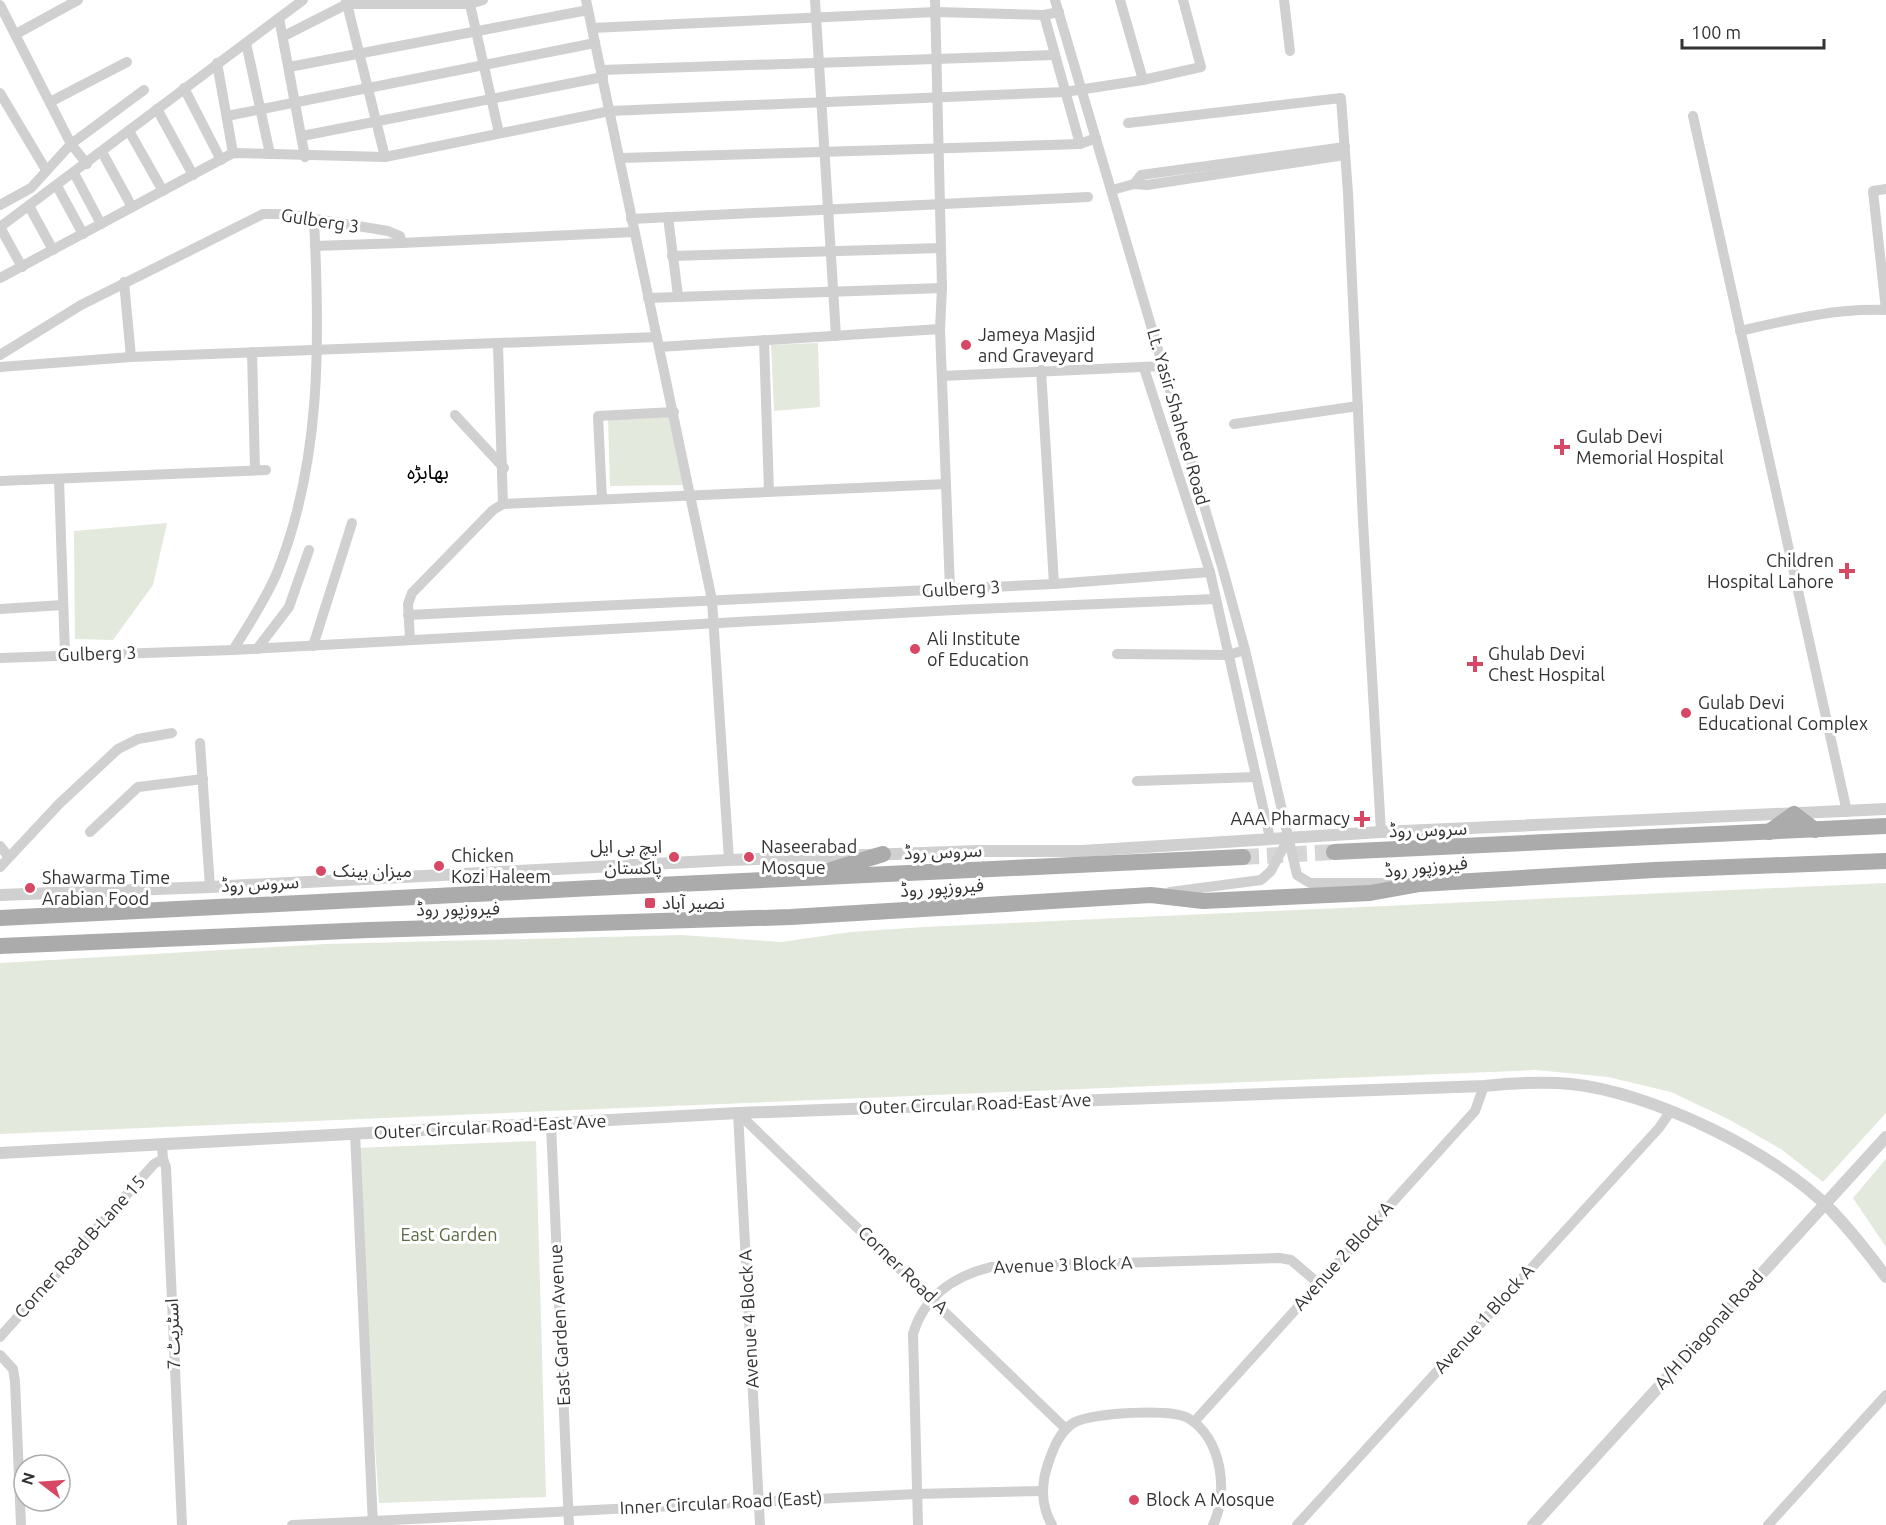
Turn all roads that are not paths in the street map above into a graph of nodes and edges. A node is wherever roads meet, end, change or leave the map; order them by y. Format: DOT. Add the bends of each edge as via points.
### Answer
graph roads {
  1 [pos="78,0"];
  2 [pos="303,0"];
  3 [pos="483,0"];
  4 [pos="815,0"];
  5 [pos="935,0"];
  6 [pos="1055,0"];
  7 [pos="1120,0"];
  8 [pos="1183,0"];
  9 [pos="1284,0"];
  10 [pos="346,2"];
  11 [pos="469,2"];
  12 [pos="0,5"];
  13 [pos="587,5"];
  14 [pos="936,12"];
  15 [pos="1059,12"];
  16 [pos="1044,15"];
  17 [pos="279,18"];
  18 [pos="816,18"];
  19 [pos="592,28"];
  20 [pos="476,32"];
  21 [pos="16,34"];
  22 [pos="284,36"];
  23 [pos="246,43"];
  24 [pos="595,43"];
  25 [pos="1290,51"];
  26 [pos="359,54"];
  27 [pos="1054,55"];
  28 [pos="937,61"];
  29 [pos="127,62"];
  30 [pos="217,63"];
  31 [pos="819,64"];
  32 [pos="483,65"];
  33 [pos="289,68"];
  34 [pos="602,73"];
  35 [pos="1143,80"];
  36 [pos="184,88"];
  37 [pos="368,88"];
  38 [pos="1082,88"];
  39 [pos="144,90"];
  40 [pos="1065,92"];
  41 [pos="0,93"];
  42 [pos="491,99"];
  43 [pos="938,99"];
  44 [pos="50,102"];
  45 [pos="294,103"];
  46 [pos="822,103"];
  47 [pos="157,109"];
  48 [pos="260,109"];
  49 [pos="610,111"];
  50 [pos="227,116"];
  51 [pos="1693,116"];
  52 [pos="375,121"];
  53 [pos="1128,123"];
  54 [pos="129,131"];
  55 [pos="499,133"];
  56 [pos="302,136"];
  57 [pos="1096,138"];
  58 [pos="71,144"];
  59 [pos="1080,144"];
  60 [pos="939,149"];
  61 [pos="1345,151"];
  62 [pos="825,152"];
  63 [pos="102,153"];
  64 [pos="233,153"];
  65 [pos="270,154"];
  66 [pos="305,157"];
  67 [pos="385,157"];
  68 [pos="621,158"];
  69 [pos="221,160"];
  70 [pos="87,164"];
  71 [pos="46,170"];
  72 [pos="74,173"];
  73 [pos="193,175"];
  74 [pos="57,186"];
  75 [pos="1886,189"];
  76 [pos="1112,190"];
  77 [pos="163,191"];
  78 [pos="1088,197"];
  79 [pos="940,204"];
  80 [pos="0,205"];
  81 [pos="29,206"];
  82 [pos="132,207"];
  83 [pos="828,209"];
  84 [pos="668,217"];
  85 [pos="632,219"];
  86 [pos="314,220"];
  87 [pos="101,224"];
  88 [pos="634,232"];
  89 [pos="83,234"];
  90 [pos="402,243"];
  91 [pos="315,246"];
  92 [pos="941,248"];
  93 [pos="53,250"];
  94 [pos="831,251"];
  95 [pos="672,256"];
  96 [pos="22,267"];
  97 [pos="0,278"];
  98 [pos="124,282"];
  99 [pos="942,288"];
  100 [pos="833,291"];
  101 [pos="678,296"];
  102 [pos="648,298"];
  103 [pos="1885,310"];
  104 [pos="940,329"];
  105 [pos="1740,331"];
  106 [pos="836,336"];
  107 [pos="764,340"];
  108 [pos="658,342"];
  109 [pos="498,345"];
  110 [pos="318,351"];
  111 [pos="252,352"];
  112 [pos="0,355"];
  113 [pos="131,357"];
  114 [pos="1163,366"];
  115 [pos="0,367"];
  116 [pos="1144,368"];
  117 [pos="1041,370"];
  118 [pos="942,376"];
  119 [pos="1358,406"];
  120 [pos="674,412"];
  121 [pos="455,415"];
  122 [pos="1234,424"];
  123 [pos="504,468"];
  124 [pos="59,479"];
  125 [pos="0,481"];
  126 [pos="946,484"];
  127 [pos="769,492"];
  128 [pos="691,495"];
  129 [pos="602,499"];
  130 [pos="503,504"];
  131 [pos="352,523"];
  132 [pos="309,550"];
  133 [pos="1210,572"];
  134 [pos="1054,584"];
  135 [pos="950,589"];
  136 [pos="1215,599"];
  137 [pos="712,600"];
  138 [pos="63,605"];
  139 [pos="0,609"];
  140 [pos="408,615"];
  141 [pos="715,622"];
  142 [pos="410,639"];
  143 [pos="313,646"];
  144 [pos="257,649"];
  145 [pos="233,650"];
  146 [pos="1245,651"];
  147 [pos="65,654"];
  148 [pos="1117,654"];
  149 [pos="1228,655"];
  150 [pos="0,658"];
  151 [pos="172,733"];
  152 [pos="200,743"];
  153 [pos="1270,755"];
  154 [pos="1253,763"];
  155 [pos="1256,777"];
  156 [pos="202,779"];
  157 [pos="1137,781"];
  158 [pos="1261,794"];
  159 [pos="1279,796"];
  160 [pos="1886,809"];
  161 [pos="1847,812"];
  162 [pos="1794,814"];
  163 [pos="1886,826"];
  164 [pos="1815,830"];
  165 [pos="90,832"];
  166 [pos="1381,832"];
  167 [pos="1768,832"];
  168 [pos="1289,837"];
  169 [pos="1270,838"];
  170 [pos="0,846"];
  171 [pos="1334,852"];
  172 [pos="883,854"];
  173 [pos="1243,856"];
  174 [pos="9,857"];
  175 [pos="729,860"];
  176 [pos="1886,861"];
  177 [pos="0,867"];
  178 [pos="804,878"];
  179 [pos="1420,884"];
  180 [pos="210,887"];
  181 [pos="0,895"];
  182 [pos="1151,895"];
  183 [pos="0,918"];
  184 [pos="0,946"];
  185 [pos="1484,1086"];
  186 [pos="1670,1112"];
  187 [pos="738,1113"];
  188 [pos="551,1125"];
  189 [pos="355,1133"];
  190 [pos="1886,1137"];
  191 [pos="162,1145"];
  192 [pos="0,1154"];
  193 [pos="163,1160"];
  194 [pos="1824,1203"];
  195 [pos="1886,1277"];
  196 [pos="1318,1283"];
  197 [pos="932,1298"];
  198 [pos="0,1337"];
  199 [pos="0,1355"];
  200 [pos="1886,1395"];
  201 [pos="1194,1422"];
  202 [pos="1066,1429"];
  203 [pos="1042,1491"];
  204 [pos="916,1494"];
  205 [pos="759,1502"];
  206 [pos="569,1511"];
  207 [pos="373,1523"];
  208 [pos="21,1525"];
  209 [pos="182,1525"];
  210 [pos="292,1525"];
  211 [pos="569,1525"];
  212 [pos="760,1525"];
  213 [pos="918,1525"];
  214 [pos="1052,1525"];
  215 [pos="1212,1525"];
  216 [pos="1297,1525"];
  217 [pos="1533,1525"];
  218 [pos="1768,1525"];
  1 -- 21 [label="street"];
  2 -- 17 [label="street"];
  3 -- 11 [label="street"];
  4 -- 18 [label="street"];
  5 -- 14 [label="street"];
  6 -- 15 [label="street, Lt. Yasir Shaheed Road"];
  7 -- 35 [label="street"];
  8 -- 35 [label="street" via="1202,67"];
  9 -- 25 [label="street"];
  10 -- 11 [label="street"];
  10 -- 22 [label="street"];
  10 -- 26 [label="street"];
  11 -- 20 [label="street"];
  12 -- 21 [label="street"];
  13 -- 19 [label="street"];
  13 -- 20 [label="street"];
  14 -- 16 [label="street"];
  14 -- 18 [label="street"];
  14 -- 28 [label="street"];
  15 -- 16 [label="street"];
  15 -- 38 [label="street, Lt. Yasir Shaheed Road"];
  16 -- 27 [label="street"];
  17 -- 22 [label="street"];
  17 -- 23 [label="street"];
  18 -- 19 [label="street"];
  18 -- 31 [label="street"];
  19 -- 24 [label="street"];
  20 -- 26 [label="street"];
  20 -- 32 [label="street"];
  21 -- 44 [label="street"];
  22 -- 33 [label="street"];
  23 -- 30 [label="street"];
  23 -- 48 [label="street"];
  24 -- 32 [label="street"];
  24 -- 34 [label="street"];
  26 -- 33 [label="street"];
  26 -- 37 [label="street"];
  27 -- 28 [label="street"];
  27 -- 40 [label="street"];
  28 -- 31 [label="street"];
  28 -- 43 [label="street"];
  29 -- 44 [label="street"];
  30 -- 36 [label="street"];
  30 -- 50 [label="street"];
  31 -- 34 [label="street"];
  31 -- 46 [label="street"];
  32 -- 37 [label="street"];
  32 -- 42 [label="street"];
  33 -- 45 [label="street"];
  34 -- 42 [label="street"];
  34 -- 49 [label="street"];
  35 -- 38 [label="street"];
  36 -- 47 [label="street"];
  36 -- 69 [label="street"];
  37 -- 45 [label="street"];
  37 -- 52 [label="street"];
  38 -- 40 [label="street"];
  38 -- 57 [label="street, Lt. Yasir Shaheed Road"];
  39 -- 58 [label="street"];
  40 -- 43 [label="street"];
  40 -- 59 [label="street"];
  41 -- 71 [label="street"];
  42 -- 52 [label="street"];
  42 -- 55 [label="street"];
  43 -- 46 [label="street"];
  43 -- 60 [label="street"];
  44 -- 58 [label="street"];
  45 -- 48 [label="street"];
  45 -- 56 [label="street"];
  46 -- 49 [label="street"];
  46 -- 62 [label="street"];
  47 -- 54 [label="street"];
  47 -- 73 [label="street"];
  48 -- 50 [label="street"];
  48 -- 65 [label="street"];
  49 -- 55 [label="street"];
  49 -- 68 [label="street"];
  50 -- 64 [label="street"];
  51 -- 105 [label="street"];
  52 -- 56 [label="street"];
  52 -- 67 [label="street"];
  53 -- 61 [label="street" via="1341,98"];
  54 -- 63 [label="street"];
  54 -- 77 [label="street"];
  55 -- 67 [label="street"];
  56 -- 66 [label="street"];
  57 -- 59 [label="street"];
  57 -- 76 [label="street, Lt. Yasir Shaheed Road"];
  58 -- 70 [label="street"];
  58 -- 71 [label="street"];
  59 -- 60 [label="street"];
  60 -- 62 [label="street"];
  60 -- 79 [label="street"];
  61 -- 76 [label="street" via="1141,175 1134,184"];
  61 -- 119 [label="street"];
  62 -- 68 [label="street"];
  62 -- 83 [label="street"];
  63 -- 70 [label="street"];
  63 -- 82 [label="street"];
  64 -- 65 [label="street"];
  64 -- 69 [label="street"];
  65 -- 66 [label="street"];
  66 -- 67 [label="street"];
  68 -- 85 [label="street"];
  69 -- 73 [label="street"];
  70 -- 72 [label="street"];
  71 -- 80 [label="street" via="31,188"];
  72 -- 74 [label="street"];
  72 -- 87 [label="street"];
  73 -- 77 [label="street"];
  74 -- 81 [label="street"];
  74 -- 89 [label="street"];
  75 -- 103 [label="street" via="1873,191"];
  76 -- 114 [label="street, Lt. Yasir Shaheed Road"];
  77 -- 82 [label="street"];
  78 -- 79 [label="street"];
  79 -- 83 [label="street"];
  79 -- 92 [label="street"];
  81 -- 93 [label="street"];
  81 -- 96 [label="street" via="0,227"];
  82 -- 87 [label="street"];
  83 -- 84 [label="street"];
  83 -- 94 [label="street"];
  84 -- 85 [label="street"];
  84 -- 95 [label="street"];
  85 -- 88 [label="street"];
  86 -- 90 [label="street, Gulberg 3" via="388,231 399,236"];
  86 -- 91 [label="street"];
  86 -- 98 [label="street, Gulberg 3" via="270,213 254,217"];
  87 -- 89 [label="street"];
  88 -- 90 [label="street"];
  88 -- 102 [label="street"];
  89 -- 93 [label="street"];
  90 -- 91 [label="street"];
  91 -- 110 [label="street"];
  92 -- 94 [label="street"];
  92 -- 99 [label="street"];
  93 -- 96 [label="street"];
  94 -- 95 [label="street"];
  94 -- 100 [label="street"];
  95 -- 101 [label="street"];
  96 -- 97 [label="street"];
  98 -- 112 [label="street, Gulberg 3"];
  98 -- 113 [label="street"];
  99 -- 100 [label="street"];
  99 -- 104 [label="street"];
  100 -- 101 [label="street"];
  100 -- 106 [label="street"];
  101 -- 102 [label="street"];
  102 -- 108 [label="street"];
  103 -- 105 [label="street" via="1861,309"];
  104 -- 106 [label="street"];
  104 -- 118 [label="street"];
  105 -- 161 [label="street"];
  106 -- 107 [label="street"];
  107 -- 108 [label="street"];
  107 -- 127 [label="street"];
  108 -- 109 [label="street"];
  108 -- 120 [label="street"];
  109 -- 110 [label="street"];
  109 -- 123 [label="street"];
  110 -- 111 [label="street"];
  110 -- 145 [label="street" via="304,482 294,520 276,574"];
  111 -- 113 [label="street"];
  111 -- 124 [label="street" via="261,470"];
  113 -- 115 [label="street"];
  114 -- 116 [label="street"];
  114 -- 146 [label="street, Lt. Yasir Shaheed Road"];
  116 -- 117 [label="street"];
  116 -- 133 [label="street"];
  117 -- 118 [label="street"];
  117 -- 134 [label="street"];
  118 -- 126 [label="street"];
  119 -- 122 [label="street"];
  119 -- 166 [label="street"];
  120 -- 128 [label="street"];
  120 -- 129 [label="street" via="598,416"];
  121 -- 123 [label="street"];
  123 -- 130 [label="street"];
  124 -- 125 [label="street"];
  124 -- 138 [label="street"];
  126 -- 127 [label="street"];
  126 -- 135 [label="street"];
  127 -- 128 [label="street"];
  128 -- 129 [label="street"];
  128 -- 137 [label="street"];
  129 -- 130 [label="street"];
  130 -- 140 [label="street" via="412,593"];
  131 -- 143 [label="street"];
  132 -- 144 [label="street" via="288,607"];
  133 -- 134 [label="street, Gulberg 3"];
  133 -- 136 [label="street"];
  134 -- 135 [label="street, Gulberg 3"];
  135 -- 137 [label="street, Gulberg 3"];
  136 -- 141 [label="street, Gulberg 3"];
  136 -- 149 [label="street"];
  137 -- 140 [label="street, Gulberg 3"];
  137 -- 141 [label="street"];
  138 -- 139 [label="street"];
  138 -- 147 [label="street"];
  140 -- 142 [label="street"];
  141 -- 142 [label="street, Gulberg 3"];
  141 -- 175 [label="street"];
  142 -- 143 [label="street, Gulberg 3"];
  143 -- 144 [label="street, Gulberg 3"];
  144 -- 145 [label="street, Gulberg 3"];
  145 -- 147 [label="street, Gulberg 3"];
  146 -- 149 [label="street"];
  146 -- 153 [label="street, Lt. Yasir Shaheed Road"];
  147 -- 150 [label="street, Gulberg 3"];
  148 -- 149 [label="street"];
  149 -- 154 [label="street"];
  151 -- 174 [label="street" via="138,739 118,749 58,804"];
  152 -- 156 [label="street"];
  153 -- 154 [label="street"];
  153 -- 159 [label="street, Lt. Yasir Shaheed Road"];
  154 -- 155 [label="street"];
  155 -- 157 [label="street"];
  155 -- 158 [label="street"];
  156 -- 165 [label="street" via="138,787"];
  156 -- 180 [label="street"];
  158 -- 159 [label="street"];
  158 -- 169 [label="street"];
  159 -- 168 [label="street, Lt. Yasir Shaheed Road"];
  160 -- 161 [label="street, سروس روڈ"];
  161 -- 162 [label="street, سروس روڈ"];
  162 -- 164 [label="main road"];
  162 -- 166 [label="street, سروس روڈ"];
  162 -- 167 [label="main road"];
  163 -- 164 [label="main road, فیروزپور روڈ"];
  164 -- 167 [label="main road, فیروزپور روڈ"];
  166 -- 168 [label="street, سروس روڈ"];
  167 -- 171 [label="main road, فیروزپور روڈ"];
  168 -- 169 [label="street, سروس روڈ"];
  168 -- 179 [label="street, Lt. Yasir Shaheed Road" via="1297,875 1304,882"];
  168 -- 182 [label="street" via="1271,871 1261,880"];
  169 -- 172 [label="street, سروس روڈ" via="1082,851"];
  170 -- 174 [label="street"];
  172 -- 175 [label="street, سروس روڈ"];
  172 -- 178 [label="main road"];
  173 -- 178 [label="main road, فیروزپور روڈ"];
  174 -- 177 [label="street"];
  175 -- 180 [label="street, سروس روڈ"];
  176 -- 179 [label="main road, فیروزپور روڈ"];
  178 -- 183 [label="main road, فیروزپور روڈ"];
  179 -- 182 [label="main road, فیروزپور روڈ" via="1370,893 1215,900"];
  180 -- 181 [label="street, سروس روڈ"];
  182 -- 184 [label="main road, فیروزپور روڈ" via="791,917"];
  185 -- 186 [label="street, Outer Circular Road-East Ave" via="1532,1081 1574,1084"];
  185 -- 187 [label="street, Outer Circular Road-East Ave"];
  185 -- 196 [label="street, Avenue 2 Block A" via="1475,1111"];
  186 -- 194 [label="street, Outer Circular Road-East Ave" via="1697,1121 1752,1151"];
  186 -- 216 [label="street, Avenue 1 Block A"];
  187 -- 188 [label="street, Outer Circular Road-East Ave"];
  187 -- 197 [label="street, Corner Road A"];
  187 -- 205 [label="street, Avenue 4 Block A"];
  188 -- 189 [label="street, Outer Circular Road-East Ave"];
  188 -- 206 [label="street, East Garden Avenue"];
  189 -- 191 [label="street, Outer Circular Road-East Ave"];
  189 -- 207 [label="street"];
  190 -- 194 [label="street, A/H Diagonal Road"];
  191 -- 192 [label="street, Outer Circular Road-East Ave"];
  191 -- 193 [label="street, اسٹریٹ 7"];
  193 -- 198 [label="street, Corner Road B-Lane 15" via="154,1164"];
  193 -- 209 [label="street, اسٹریٹ 7"];
  194 -- 195 [label="street, Outer Circular Road-East Ave"];
  194 -- 217 [label="street, A/H Diagonal Road"];
  196 -- 197 [label="street, Avenue 3 Block A" via="1291,1260 1280,1258 991,1267 972,1271"];
  196 -- 201 [label="street, Avenue 2 Block A"];
  197 -- 202 [label="street, Corner Road A"];
  197 -- 204 [label="street, Avenue 3 Block A" via="918,1316 912,1334"];
  199 -- 208 [label="street" via="14,1369"];
  200 -- 218 [label="street"];
  201 -- 202 [label="street" via="1174,1414 1109,1416 1075,1423"];
  201 -- 215 [label="street" via="1212,1446 1218,1464 1220,1504"];
  202 -- 203 [label="street" via="1051,1455"];
  203 -- 204 [label="street, Inner Circular Road (East)"];
  203 -- 214 [label="street"];
  204 -- 205 [label="street, Inner Circular Road (East)"];
  204 -- 213 [label="street, Avenue 3 Block A"];
  205 -- 206 [label="street, Inner Circular Road (East)"];
  205 -- 212 [label="street, Avenue 4 Block A"];
  206 -- 207 [label="street, Inner Circular Road (East)"];
  206 -- 211 [label="street, East Garden Avenue"];
  207 -- 210 [label="street, Inner Circular Road (East)"];
}
